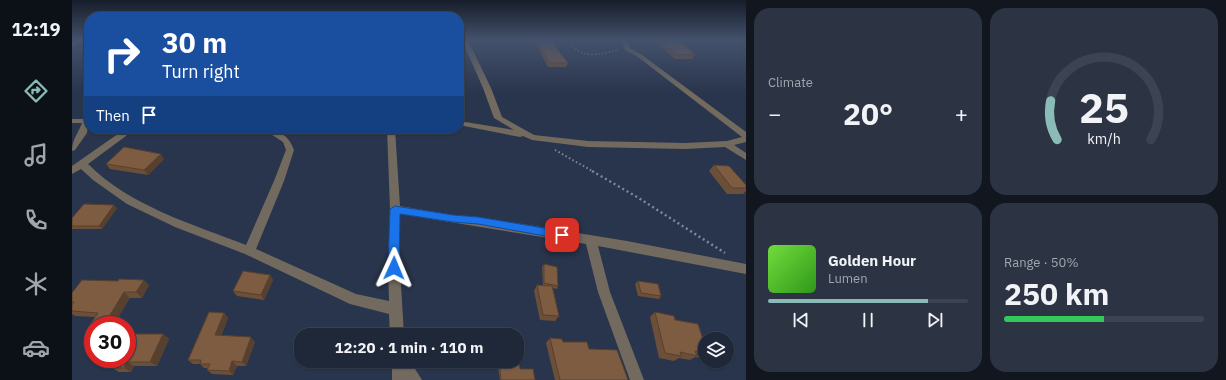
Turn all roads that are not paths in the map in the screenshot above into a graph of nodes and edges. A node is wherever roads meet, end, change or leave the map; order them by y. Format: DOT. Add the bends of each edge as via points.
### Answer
graph roads {
  1 [pos="473,58"];
  2 [pos="642,58"];
  3 [pos="72,121"];
  4 [pos="84,121"];
  5 [pos="464,124"];
  6 [pos="84,131"];
  7 [pos="124,134"];
  8 [pos="276,134"];
  9 [pos="391,134"];
  10 [pos="532,137"];
  11 [pos="746,137"];
  12 [pos="727,144"];
  13 [pos="72,148"];
  14 [pos="746,157"];
  15 [pos="82,164"];
  16 [pos="72,171"];
  17 [pos="395,209"];
  18 [pos="590,240"];
  19 [pos="249,251"];
  20 [pos="746,269"];
  21 [pos="396,310"];
  22 [pos="397,328"];
  23 [pos="400,368"];
  24 [pos="405,368"];
  25 [pos="399,380"];
  26 [pos="414,380"];
  27 [pos="637,380"];
  1 -- 10 [label="street" via="498,118"];
  2 -- 11 [label="street"];
  3 -- 4 [label="street"];
  5 -- 10 [label="street"];
  6 -- 13 [label="street"];
  7 -- 15 [label="street"];
  8 -- 19 [label="street" via="288,141 290,150 280,181"];
  9 -- 17 [label="street"];
  10 -- 12 [label="street" via="588,144"];
  11 -- 12 [label="street"];
  12 -- 14 [label="street"];
  15 -- 16 [label="street"];
  15 -- 19 [label="street" via="96,178 131,201 179,224"];
  17 -- 18 [label="street" via="478,220"];
  17 -- 21 [label="street"];
  18 -- 20 [label="street"];
  18 -- 27 [label="street" via="604,292"];
  19 -- 21 [label="street" via="355,300"];
  21 -- 22 [label="street"];
  23 -- 25 [label="street"];
  24 -- 26 [label="street"];
}
